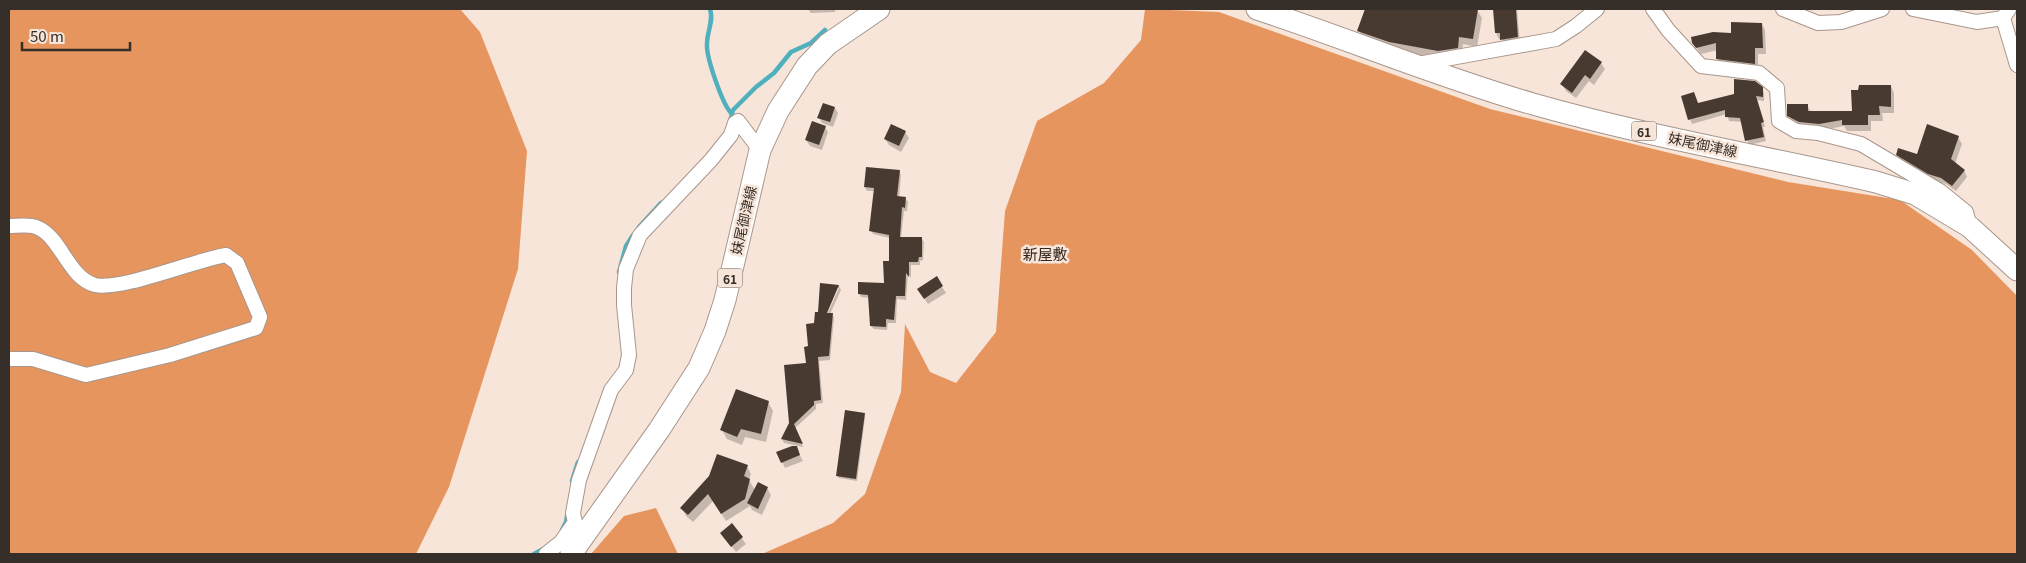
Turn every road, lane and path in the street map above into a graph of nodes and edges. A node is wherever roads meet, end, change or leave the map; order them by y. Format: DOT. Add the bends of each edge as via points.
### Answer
graph roads {
  1 [pos="880,9"];
  2 [pos="1257,9"];
  3 [pos="1597,9"];
  4 [pos="1653,9"];
  5 [pos="1783,9"];
  6 [pos="1882,9"];
  7 [pos="1912,9"];
  8 [pos="2006,13"];
  9 [pos="1415,65"];
  10 [pos="2017,65"];
  11 [pos="760,150"];
  12 [pos="9,226"];
  13 [pos="1970,227"];
  14 [pos="2017,270"];
  15 [pos="9,359"];
  16 [pos="579,529"];
  17 [pos="546,554"];
  18 [pos="571,554"];
  1 -- 11 [label="main road, 妹尾御津線 / 61" via="828,44 807,66 778,111"];
  2 -- 9 [label="main road, 妹尾御津線 / 61"];
  3 -- 9 [label="street" via="1556,39"];
  4 -- 13 [label="street" via="1701,66 1759,73 1777,88 1779,121 1796,131 1861,144 1940,191 1966,212"];
  5 -- 6 [label="street" via="1818,23 1841,22"];
  7 -- 8 [label="street" via="1977,22"];
  8 -- 10 [label="street"];
  9 -- 13 [label="main road, 妹尾御津線 / 61" via="1601,122 1876,182 1915,194"];
  11 -- 16 [label="main road, 妹尾御津線 / 61" via="725,300 699,368 659,430"];
  11 -- 16 [label="street" via="738,121 735,123 731,135 711,160 640,235 626,269 624,288 629,355 626,370 611,390 579,480 573,513"];
  12 -- 15 [label="street" via="35,226 48,235 79,276 95,285 121,284 226,255 237,264 260,317 256,328 170,355 86,375 33,359"];
  13 -- 14 [label="main road, 妹尾御津線 / 61"];
  16 -- 17 [label="street"];
  16 -- 18 [label="main road, 妹尾御津線 / 61"];
}
